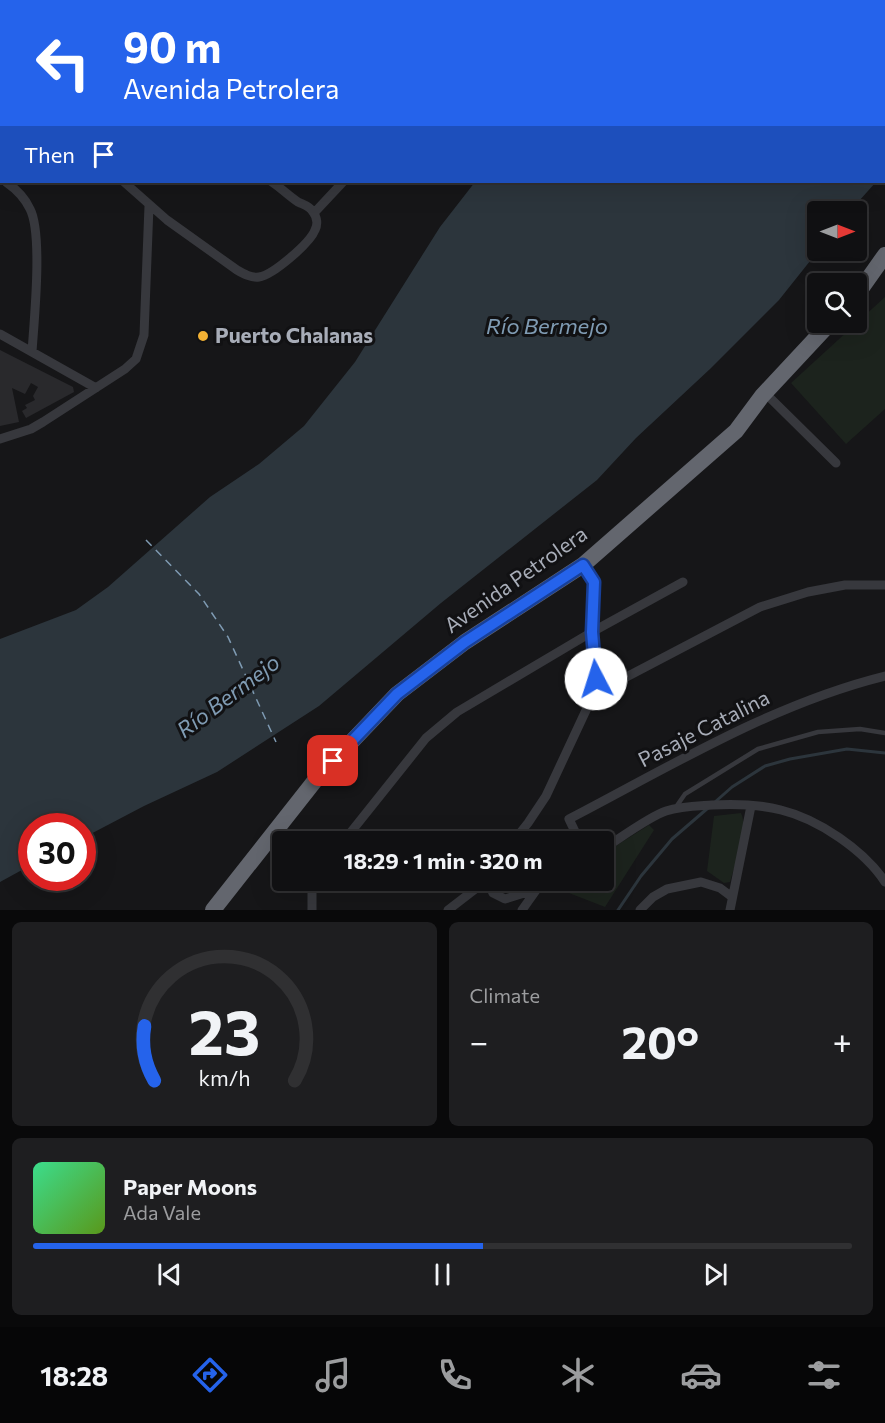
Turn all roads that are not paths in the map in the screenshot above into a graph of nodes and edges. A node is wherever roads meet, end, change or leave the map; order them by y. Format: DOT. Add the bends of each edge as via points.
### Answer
graph roads {
  1 [pos="7,183"];
  2 [pos="125,183"];
  3 [pos="273,183"];
  4 [pos="342,183"];
  5 [pos="149,206"];
  6 [pos="314,213"];
  7 [pos="885,255"];
  8 [pos="867,280"];
  9 [pos="821,333"];
  10 [pos="0,334"];
  11 [pos="32,352"];
  12 [pos="96,388"];
  13 [pos="765,393"];
  14 [pos="0,438"];
  15 [pos="836,463"];
  16 [pos="583,565"];
  17 [pos="682,582"];
  18 [pos="885,585"];
  19 [pos="592,632"];
  20 [pos="885,676"];
  21 [pos="588,706"];
  22 [pos="885,733"];
  23 [pos="752,806"];
  24 [pos="675,809"];
  25 [pos="352,831"];
  26 [pos="522,831"];
  27 [pos="575,831"];
  28 [pos="614,842"];
  29 [pos="884,879"];
  30 [pos="312,891"];
  31 [pos="473,891"];
  32 [pos="492,891"];
  33 [pos="530,891"];
  34 [pos="536,891"];
  35 [pos="732,897"];
  36 [pos="213,910"];
  37 [pos="312,910"];
  38 [pos="448,910"];
  39 [pos="522,910"];
  40 [pos="640,910"];
  41 [pos="730,910"];
  1 -- 11 [label="street" via="24,199 34,220"];
  2 -- 5 [label="street"];
  3 -- 6 [label="street"];
  4 -- 6 [label="street"];
  5 -- 6 [label="street" via="237,270 257,278 279,266 312,236 317,221"];
  5 -- 12 [label="street" via="142,346 133,363"];
  7 -- 8 [label="highway"];
  9 -- 13 [label="highway, Avenida Petrolera"];
  10 -- 11 [label="street"];
  11 -- 12 [label="street"];
  12 -- 14 [label="street" via="31,429"];
  13 -- 15 [label="street"];
  13 -- 16 [label="highway, Avenida Petrolera" via="736,431"];
  16 -- 19 [label="street" via="594,582"];
  16 -- 36 [label="highway, Avenida Petrolera" via="465,642 397,694 317,778"];
  17 -- 19 [label="street"];
  18 -- 21 [label="street" via="845,585 760,607 613,684"];
  19 -- 21 [label="street" via="596,679"];
  19 -- 25 [label="street" via="449,718 426,738"];
  20 -- 27 [label="street, Pasaje Catalina" via="779,711 569,819"];
  21 -- 26 [label="street" via="546,796"];
  22 -- 24 [label="lane" via="860,729 818,732 758,749 685,795"];
  23 -- 24 [label="street"];
  23 -- 29 [label="street" via="781,810 812,821 844,841"];
  23 -- 35 [label="street"];
  24 -- 28 [label="street" via="665,811"];
  30 -- 37 [label="street"];
  31 -- 38 [label="street"];
  32 -- 33 [label="street" via="504,899"];
  34 -- 39 [label="street"];
  35 -- 40 [label="street" via="701,882 668,889"];
  35 -- 41 [label="street"];
}
